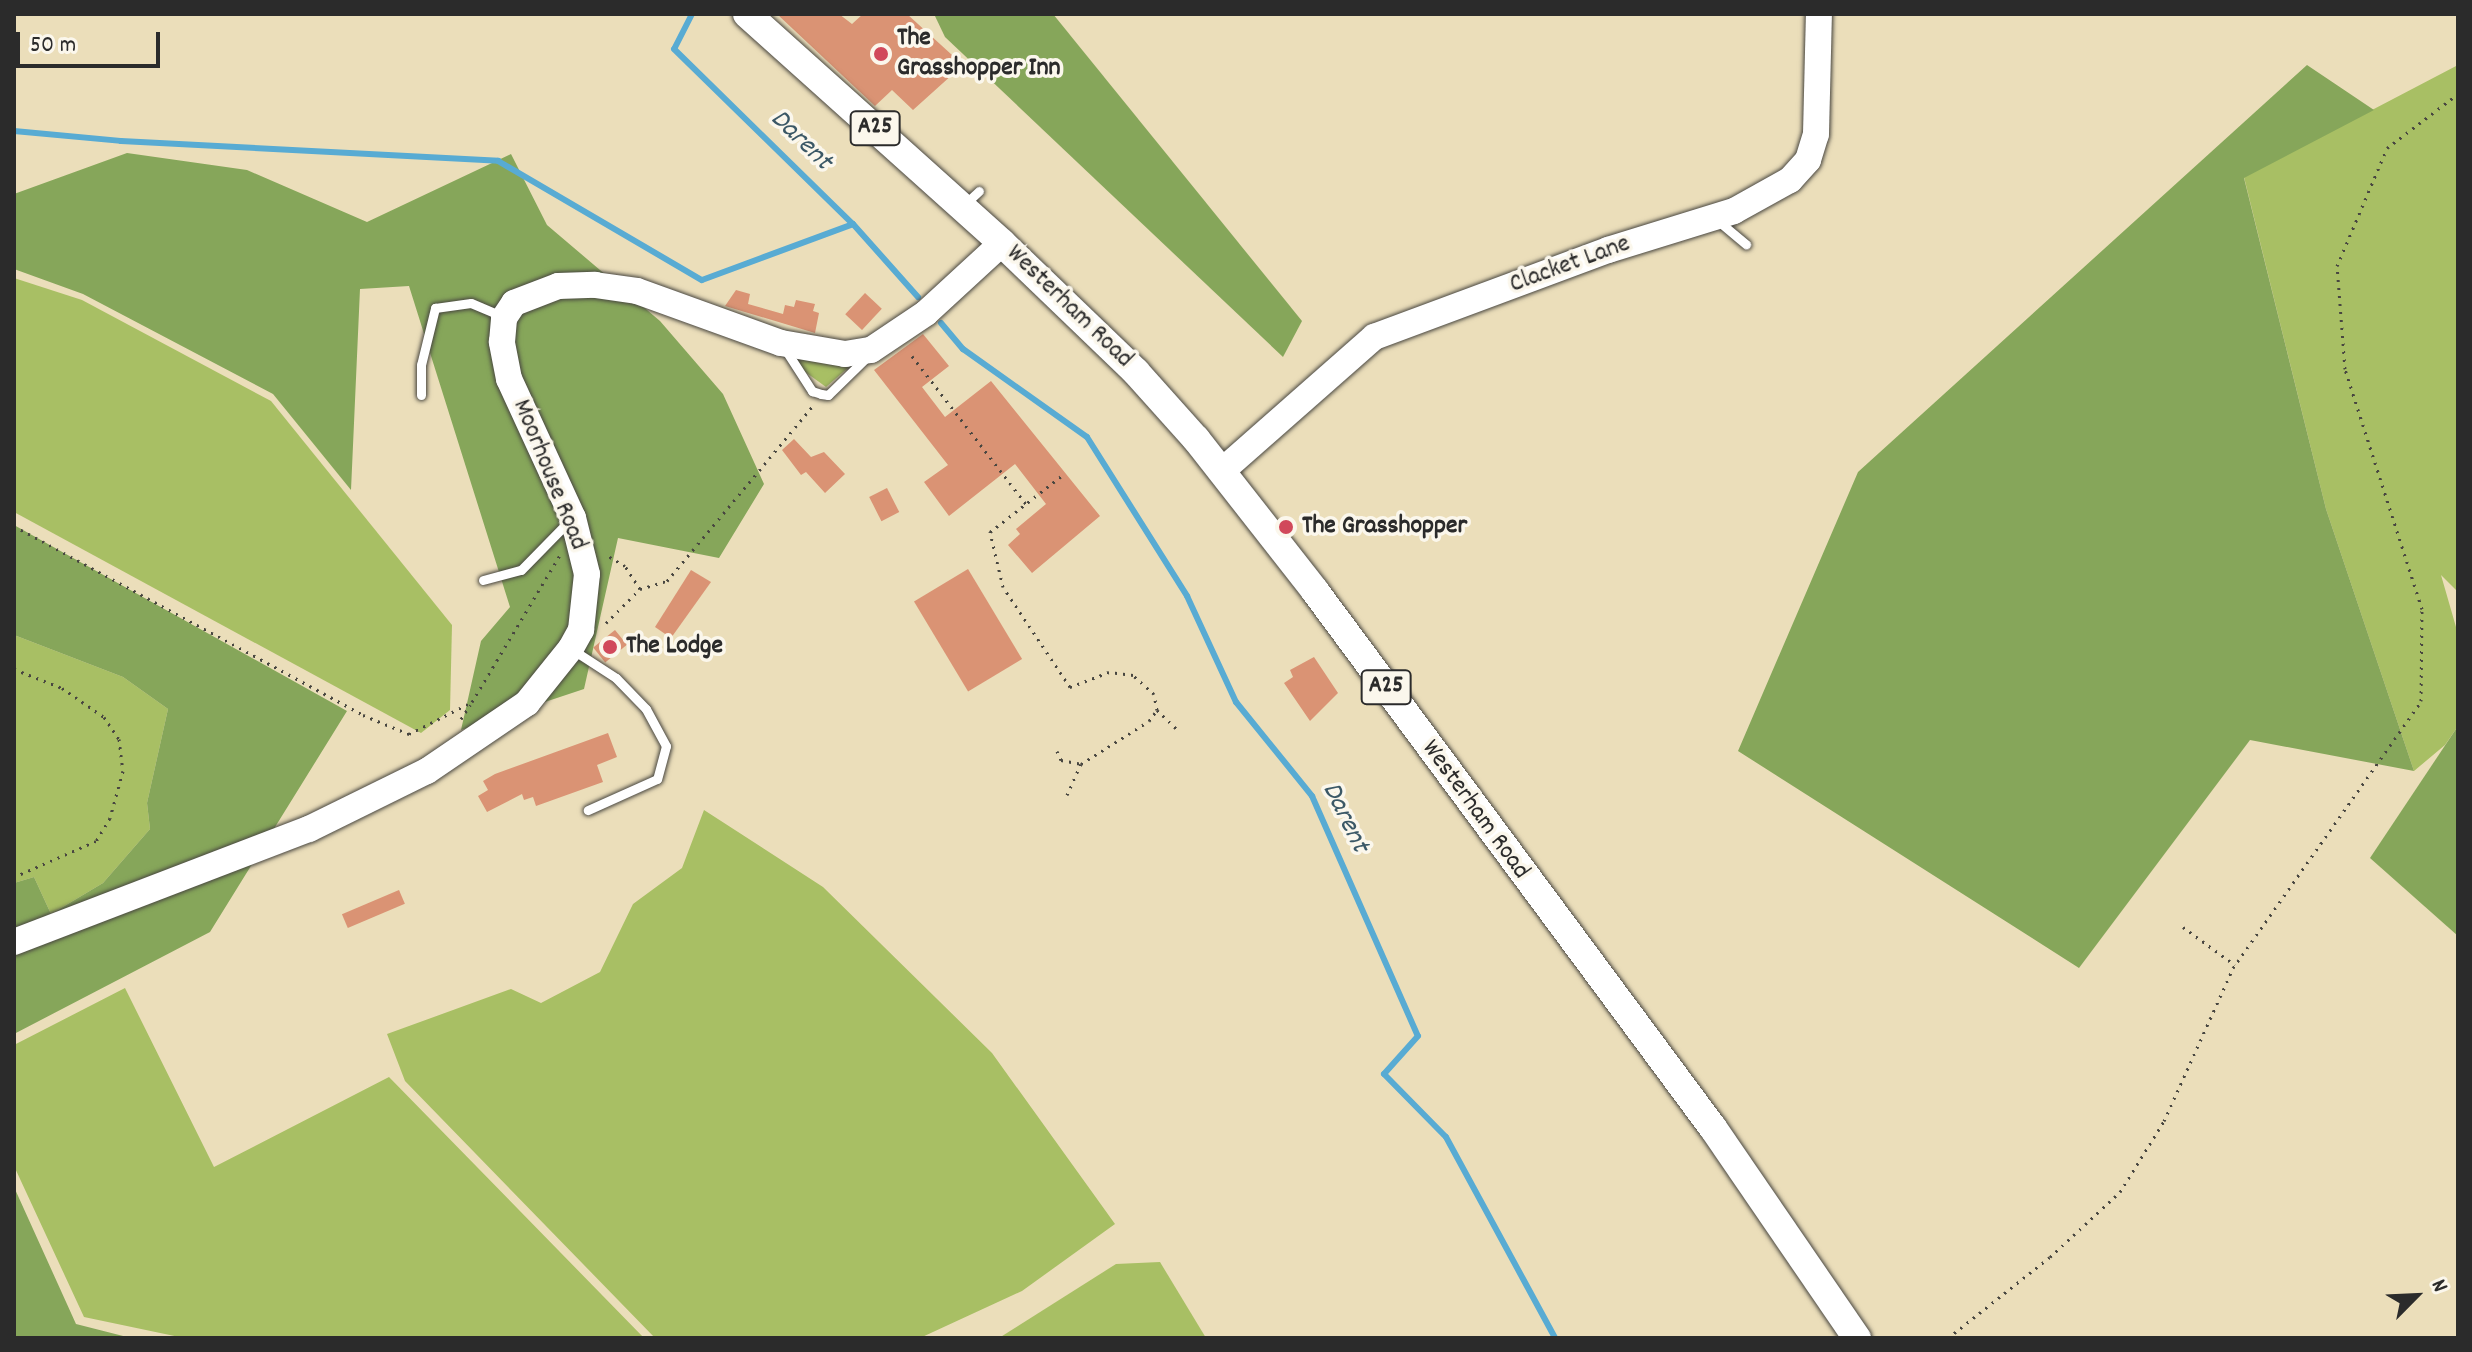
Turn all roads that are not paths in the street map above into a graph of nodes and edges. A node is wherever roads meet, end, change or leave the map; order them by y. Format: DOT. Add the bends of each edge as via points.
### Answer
graph roads {
  1 [pos="747,14"];
  2 [pos="1819,14"];
  3 [pos="1716,217"];
  4 [pos="1002,243"];
  5 [pos="1746,244"];
  6 [pos="504,318"];
  7 [pos="781,343"];
  8 [pos="871,350"];
  9 [pos="421,395"];
  10 [pos="1222,471"];
  11 [pos="577,531"];
  12 [pos="483,580"];
  13 [pos="571,648"];
  14 [pos="588,810"];
  15 [pos="14,942"];
  16 [pos="1857,1338"];
  1 -- 4 [label="main road, Westerham Road / A25" via="970,199"];
  2 -- 3 [label="street, Clacket Lane" via="1817,118 1808,160 1777,190"];
  3 -- 5 [label="lane" via="1724,230"];
  3 -- 10 [label="street, Clacket Lane" via="1608,250 1374,337"];
  4 -- 8 [label="street" via="935,305"];
  4 -- 10 [label="main road, Westerham Road / A25" via="1136,372"];
  6 -- 7 [label="street" via="514,303 534,292 595,285 637,291"];
  6 -- 9 [label="lane" via="471,303 435,308 428,319"];
  6 -- 11 [label="street, Moorhouse Road" via="509,379"];
  7 -- 8 [label="street" via="845,354"];
  7 -- 8 [label="lane" via="812,391 828,395"];
  10 -- 16 [label="main road, Westerham Road / A25" via="1713,1128"];
  11 -- 12 [label="lane" via="521,570"];
  11 -- 13 [label="street, Moorhouse Road" via="585,610"];
  13 -- 14 [label="lane" via="616,678 646,709 666,746 657,779"];
  13 -- 15 [label="street, Moorhouse Road" via="527,703 427,771 309,829"];
}
